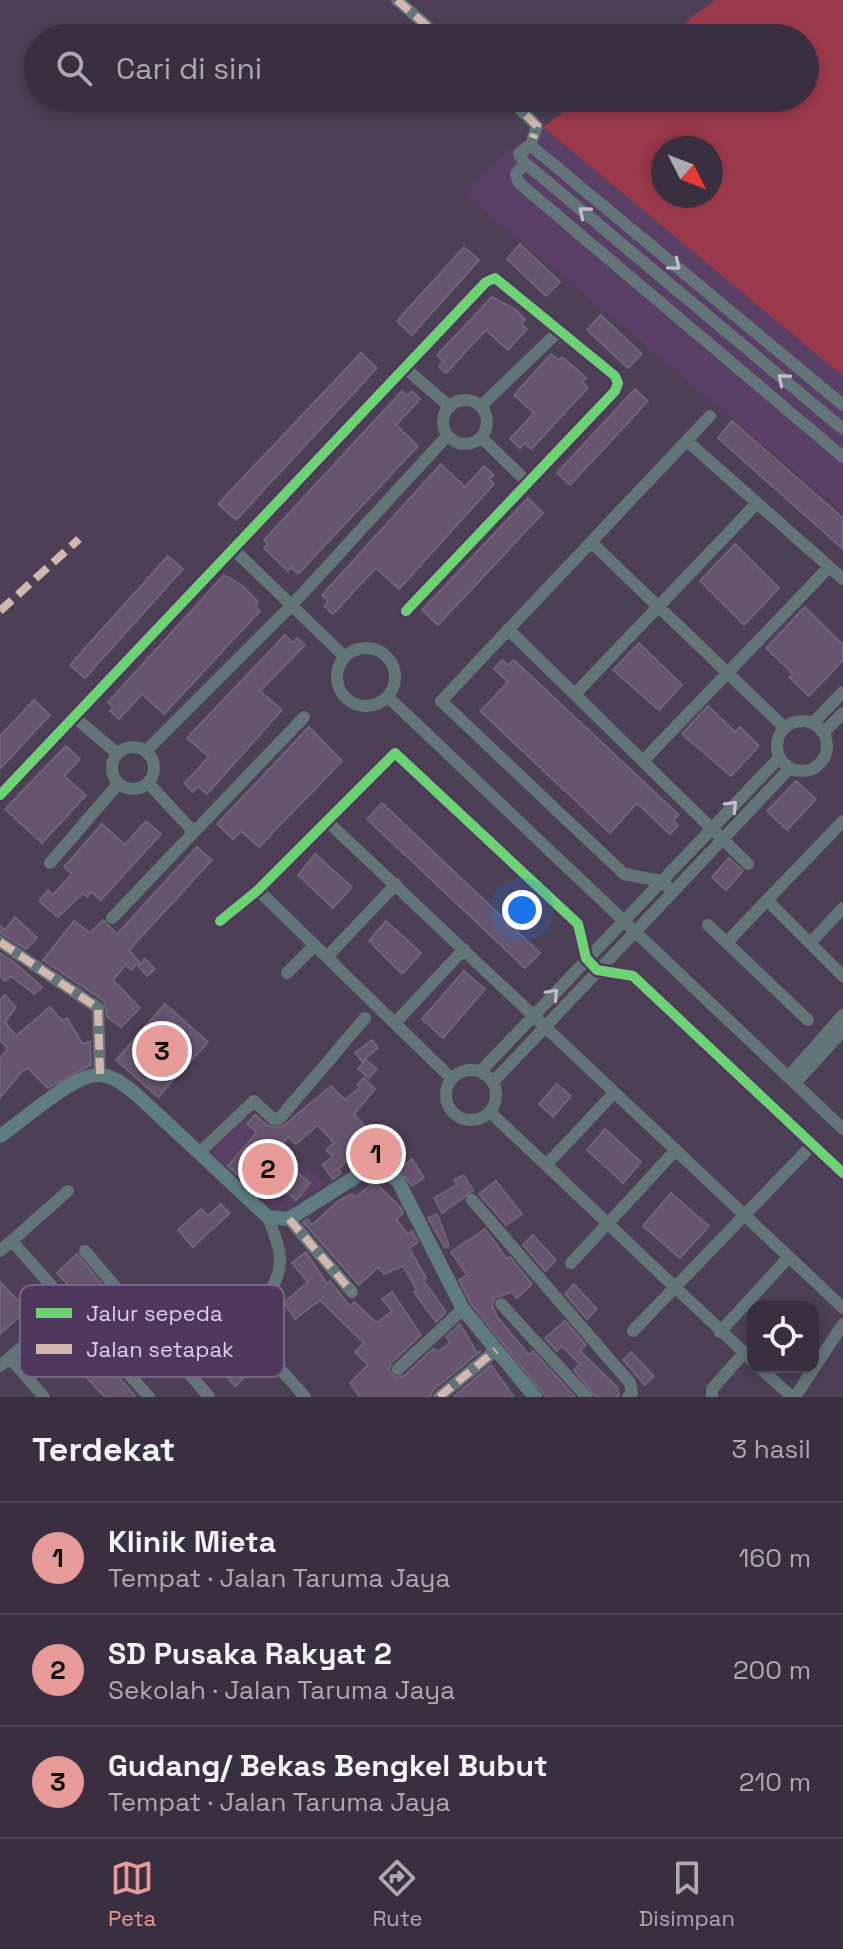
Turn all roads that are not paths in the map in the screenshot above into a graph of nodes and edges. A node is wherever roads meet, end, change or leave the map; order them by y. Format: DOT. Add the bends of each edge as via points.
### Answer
graph roads {
  1 [pos="397,0"];
  2 [pos="425,24"];
  3 [pos="523,112"];
  4 [pos="533,138"];
  5 [pos="525,163"];
  6 [pos="560,330"];
  7 [pos="405,368"];
  8 [pos="843,405"];
  9 [pos="481,406"];
  10 [pos="450,407"];
  11 [pos="710,416"];
  12 [pos="843,429"];
  13 [pos="447,436"];
  14 [pos="481,437"];
  15 [pos="687,441"];
  16 [pos="843,457"];
  17 [pos="528,483"];
  18 [pos="757,503"];
  19 [pos="591,542"];
  20 [pos="233,549"];
  21 [pos="829,567"];
  22 [pos="843,579"];
  23 [pos="291,606"];
  24 [pos="658,607"];
  25 [pos="406,611"];
  26 [pos="508,629"];
  27 [pos="345,657"];
  28 [pos="727,673"];
  29 [pos="843,692"];
  30 [pos="575,694"];
  31 [pos="388,697"];
  32 [pos="843,713"];
  33 [pos="73,716"];
  34 [pos="304,717"];
  35 [pos="813,723"];
  36 [pos="785,728"];
  37 [pos="823,733"];
  38 [pos="146,751"];
  39 [pos="117,753"];
  40 [pos="780,757"];
  41 [pos="644,760"];
  42 [pos="790,768"];
  43 [pos="118,784"];
  44 [pos="149,784"];
  45 [pos="0,795"];
  46 [pos="843,821"];
  47 [pos="328,822"];
  48 [pos="712,827"];
  49 [pos="194,832"];
  50 [pos="723,838"];
  51 [pos="50,863"];
  52 [pos="748,864"];
  53 [pos="661,881"];
  54 [pos="396,884"];
  55 [pos="258,890"];
  56 [pos="673,891"];
  57 [pos="767,900"];
  58 [pos="843,908"];
  59 [pos="112,918"];
  60 [pos="220,921"];
  61 [pos="623,922"];
  62 [pos="708,925"];
  63 [pos="634,932"];
  64 [pos="0,942"];
  65 [pos="727,942"];
  66 [pos="810,943"];
  67 [pos="315,945"];
  68 [pos="464,949"];
  69 [pos="327,957"];
  70 [pos="586,958"];
  71 [pos="597,970"];
  72 [pos="287,973"];
  73 [pos="843,976"];
  74 [pos="843,1015"];
  75 [pos="534,1016"];
  76 [pos="365,1018"];
  77 [pos="808,1020"];
  78 [pos="395,1023"];
  79 [pos="545,1027"];
  80 [pos="843,1031"];
  81 [pos="480,1072"];
  82 [pos="100,1075"];
  83 [pos="452,1079"];
  84 [pos="791,1080"];
  85 [pos="493,1082"];
  86 [pos="614,1093"];
  87 [pos="490,1112"];
  88 [pos="843,1129"];
  89 [pos="0,1136"];
  90 [pos="813,1144"];
  91 [pos="676,1150"];
  92 [pos="199,1153"];
  93 [pos="546,1165"];
  94 [pos="843,1173"];
  95 [pos="68,1191"];
  96 [pos="472,1200"];
  97 [pos="746,1215"];
  98 [pos="268,1217"];
  99 [pos="289,1219"];
  100 [pos="609,1224"];
  101 [pos="12,1241"];
  102 [pos="0,1251"];
  103 [pos="85,1251"];
  104 [pos="788,1258"];
  105 [pos="571,1263"];
  106 [pos="51,1285"];
  107 [pos="114,1285"];
  108 [pos="272,1285"];
  109 [pos="675,1288"];
  110 [pos="352,1292"];
  111 [pos="501,1304"];
  112 [pos="843,1308"];
  113 [pos="463,1309"];
  114 [pos="843,1324"];
  115 [pos="633,1331"];
  116 [pos="720,1332"];
  117 [pos="496,1350"];
  118 [pos="747,1356"];
  119 [pos="747,1358"];
  120 [pos="5,1362"];
  121 [pos="398,1369"];
  122 [pos="284,1373"];
  123 [pos="766,1373"];
  124 [pos="20,1375"];
  125 [pos="22,1377"];
  126 [pos="131,1377"];
  127 [pos="192,1377"];
  128 [pos="44,1397"];
  129 [pos="149,1397"];
  130 [pos="209,1397"];
  131 [pos="305,1397"];
  132 [pos="439,1397"];
  133 [pos="535,1397"];
  134 [pos="587,1397"];
  135 [pos="628,1397"];
  136 [pos="712,1397"];
  137 [pos="793,1397"];
  1 -- 2 [label="street"];
  3 -- 4 [label="street" via="537,126"];
  5 -- 8 [label="street, one-way" via="519,155 528,144"];
  12 -- 5 [label="street, one-way"];
  5 -- 16 [label="street" via="516,174 519,183"];
  6 -- 7 [label="street" via="495,278"];
  6 -- 9 [label="street"];
  6 -- 17 [label="street" via="618,383"];
  7 -- 10 [label="street"];
  7 -- 20 [label="street"];
  9 -- 10 [label="street" via="471,400"];
  9 -- 14 [label="street" via="487,416"];
  10 -- 13 [label="street" via="444,417"];
  11 -- 15 [label="street"];
  13 -- 14 [label="street" via="460,443"];
  13 -- 23 [label="street"];
  14 -- 17 [label="street"];
  15 -- 18 [label="street"];
  15 -- 19 [label="street"];
  17 -- 25 [label="street"];
  18 -- 21 [label="street"];
  18 -- 24 [label="street"];
  19 -- 24 [label="street"];
  19 -- 26 [label="street"];
  20 -- 23 [label="street"];
  20 -- 33 [label="street"];
  21 -- 22 [label="street"];
  21 -- 28 [label="street"];
  23 -- 27 [label="street"];
  23 -- 38 [label="street"];
  24 -- 28 [label="street"];
  24 -- 30 [label="street"];
  26 -- 30 [label="street"];
  26 -- 53 [label="street" via="443,697 443,705 624,874"];
  27 -- 31 [label="street" via="372,648 386,655 395,683"];
  27 -- 31 [label="street" via="337,671 346,699 359,706"];
  28 -- 36 [label="street"];
  28 -- 41 [label="street"];
  29 -- 35 [label="street"];
  30 -- 41 [label="street"];
  31 -- 61 [label="street"];
  32 -- 37 [label="street"];
  33 -- 39 [label="street"];
  33 -- 45 [label="street"];
  34 -- 49 [label="street"];
  35 -- 36 [label="street" via="793,722"];
  35 -- 37 [label="street"];
  36 -- 40 [label="street" via="777,747"];
  37 -- 42 [label="street" via="824,758 803,771"];
  38 -- 39 [label="street" via="126,748"];
  38 -- 44 [label="street" via="154,760"];
  39 -- 43 [label="street" via="112,775"];
  40 -- 42 [label="street"];
  48 -- 40 [label="street, one-way"];
  41 -- 48 [label="street"];
  42 -- 50 [label="street"];
  43 -- 44 [label="street" via="139,790"];
  43 -- 51 [label="street"];
  44 -- 49 [label="street"];
  46 -- 57 [label="street"];
  47 -- 54 [label="street"];
  47 -- 55 [label="street"];
  47 -- 70 [label="street" via="395,753 578,924"];
  48 -- 50 [label="street"];
  48 -- 53 [label="street"];
  49 -- 59 [label="street"];
  50 -- 52 [label="street"];
  50 -- 56 [label="street"];
  53 -- 56 [label="street"];
  53 -- 61 [label="street"];
  54 -- 68 [label="street"];
  54 -- 69 [label="street"];
  55 -- 60 [label="street"];
  55 -- 67 [label="street"];
  56 -- 63 [label="street"];
  57 -- 65 [label="street"];
  57 -- 66 [label="street"];
  58 -- 66 [label="street"];
  61 -- 63 [label="street"];
  61 -- 70 [label="street"];
  62 -- 65 [label="street"];
  63 -- 71 [label="street"];
  63 -- 84 [label="street"];
  64 -- 82 [label="street" via="98,1008"];
  65 -- 77 [label="street"];
  66 -- 73 [label="street"];
  67 -- 69 [label="street"];
  67 -- 72 [label="street"];
  68 -- 75 [label="street"];
  68 -- 78 [label="street"];
  69 -- 78 [label="street"];
  70 -- 71 [label="street"];
  75 -- 70 [label="street, one-way"];
  71 -- 79 [label="street"];
  71 -- 90 [label="street" via="633,976"];
  74 -- 84 [label="street"];
  75 -- 79 [label="street"];
  75 -- 81 [label="street"];
  76 -- 92 [label="street" via="279,1119 254,1101"];
  78 -- 83 [label="street"];
  79 -- 85 [label="street"];
  79 -- 86 [label="street"];
  80 -- 84 [label="street"];
  81 -- 83 [label="street" via="470,1070"];
  81 -- 85 [label="street"];
  82 -- 89 [label="main road" via="80,1080"];
  82 -- 92 [label="main road" via="124,1084"];
  83 -- 87 [label="street" via="447,1089 451,1110 470,1120"];
  84 -- 88 [label="street"];
  85 -- 87 [label="street"];
  86 -- 91 [label="street"];
  86 -- 93 [label="street"];
  87 -- 93 [label="street"];
  90 -- 94 [label="street"];
  90 -- 97 [label="street"];
  91 -- 97 [label="street"];
  91 -- 100 [label="street"];
  92 -- 98 [label="main road"];
  93 -- 100 [label="street"];
  95 -- 101 [label="street"];
  96 -- 135 [label="street" via="630,1383"];
  97 -- 104 [label="street"];
  97 -- 109 [label="street"];
  98 -- 99 [label="main road"];
  98 -- 108 [label="street" via="281,1260"];
  99 -- 110 [label="street"];
  99 -- 113 [label="main road" via="371,1167 380,1167 398,1181"];
  100 -- 105 [label="street"];
  100 -- 109 [label="street"];
  101 -- 102 [label="street"];
  101 -- 106 [label="street"];
  103 -- 107 [label="street"];
  104 -- 112 [label="street"];
  104 -- 116 [label="street"];
  109 -- 115 [label="street"];
  109 -- 116 [label="street"];
  111 -- 134 [label="street"];
  113 -- 117 [label="main road"];
  113 -- 121 [label="street"];
  114 -- 137 [label="street"];
  116 -- 118 [label="street"];
  117 -- 132 [label="street"];
  117 -- 133 [label="main road"];
  119 -- 136 [label="street" via="712,1389"];
  120 -- 124 [label="street"];
  122 -- 131 [label="street"];
  123 -- 137 [label="street"];
  125 -- 128 [label="street"];
  126 -- 129 [label="street"];
  127 -- 130 [label="street"];
}
